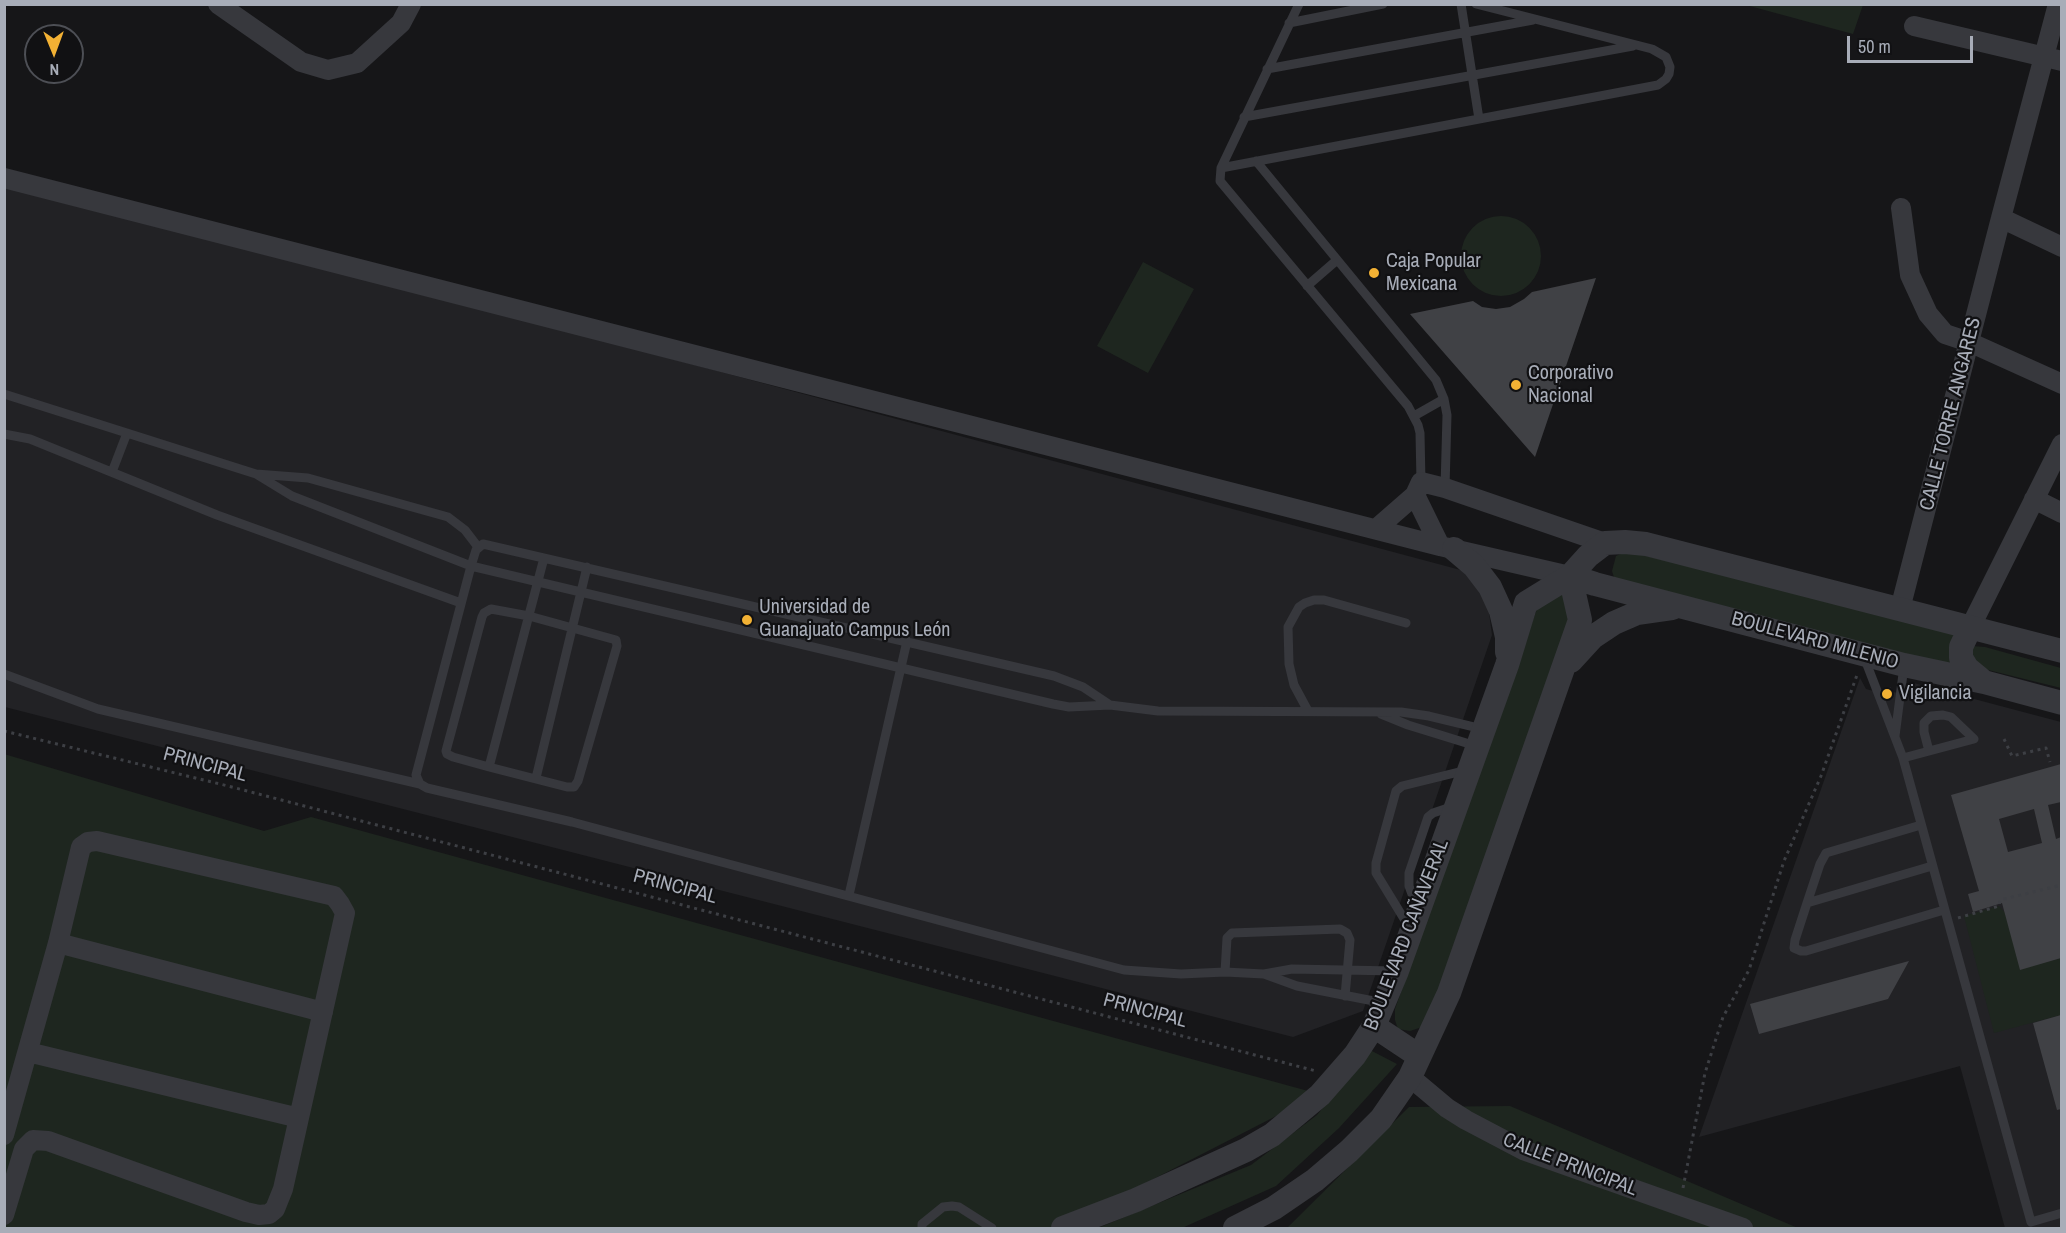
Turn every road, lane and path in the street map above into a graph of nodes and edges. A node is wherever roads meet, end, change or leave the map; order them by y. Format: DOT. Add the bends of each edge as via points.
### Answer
graph roads {
  1 [pos="218,4"];
  2 [pos="411,4"];
  3 [pos="1299,4"];
  4 [pos="1383,4"];
  5 [pos="1461,4"];
  6 [pos="1476,4"];
  7 [pos="2058,4"];
  8 [pos="1536,20"];
  9 [pos="1290,23"];
  10 [pos="1914,26"];
  11 [pos="1466,33"];
  12 [pos="1638,45"];
  13 [pos="2053,59"];
  14 [pos="1267,69"];
  15 [pos="1472,75"];
  16 [pos="1244,117"];
  17 [pos="1479,119"];
  18 [pos="1256,161"];
  19 [pos="1221,168"];
  20 [pos="4,178"];
  21 [pos="1901,208"];
  22 [pos="2001,218"];
  23 [pos="2061,247"];
  24 [pos="1337,260"];
  25 [pos="1307,286"];
  26 [pos="1969,342"];
  27 [pos="2061,384"];
  28 [pos="4,394"];
  29 [pos="1444,399"];
  30 [pos="1414,416"];
  31 [pos="127,433"];
  32 [pos="4,434"];
  33 [pos="2061,444"];
  34 [pos="112,472"];
  35 [pos="256,474"];
  36 [pos="1445,488"];
  37 [pos="1418,489"];
  38 [pos="2034,499"];
  39 [pos="2061,513"];
  40 [pos="1376,529"];
  41 [pos="1605,543"];
  42 [pos="478,547"];
  43 [pos="1447,547"];
  44 [pos="544,558"];
  45 [pos="471,566"];
  46 [pos="587,567"];
  47 [pos="1570,576"];
  48 [pos="538,582"];
  49 [pos="581,592"];
  50 [pos="461,603"];
  51 [pos="1687,608"];
  52 [pos="1900,609"];
  53 [pos="529,616"];
  54 [pos="1406,622"];
  55 [pos="573,627"];
  56 [pos="1970,628"];
  57 [pos="908,641"];
  58 [pos="2061,651"];
  59 [pos="1860,664"];
  60 [pos="1507,665"];
  61 [pos="1904,665"];
  62 [pos="902,667"];
  63 [pos="4,674"];
  64 [pos="1561,675"];
  65 [pos="1984,682"];
  66 [pos="2061,703"];
  67 [pos="1110,705"];
  68 [pos="1308,711"];
  69 [pos="1379,713"];
  70 [pos="4,731"];
  71 [pos="1895,738"];
  72 [pos="2004,739"];
  73 [pos="1477,748"];
  74 [pos="1929,751"];
  75 [pos="1904,758"];
  76 [pos="2050,762"];
  77 [pos="489,767"];
  78 [pos="536,778"];
  79 [pos="420,784"];
  80 [pos="1921,825"];
  81 [pos="1932,866"];
  82 [pos="2061,885"];
  83 [pos="849,895"];
  84 [pos="1806,903"];
  85 [pos="1944,910"];
  86 [pos="1415,921"];
  87 [pos="1947,922"];
  88 [pos="58,943"];
  89 [pos="1347,970"];
  90 [pos="1397,971"];
  91 [pos="1226,972"];
  92 [pos="1264,974"];
  93 [pos="1345,996"];
  94 [pos="1384,1004"];
  95 [pos="323,1012"];
  96 [pos="1374,1026"];
  97 [pos="28,1052"];
  98 [pos="1414,1067"];
  99 [pos="1338,1077"];
  100 [pos="299,1118"];
  101 [pos="4,1135"];
  102 [pos="1679,1206"];
  103 [pos="2061,1213"];
  104 [pos="4,1215"];
  105 [pos="2032,1225"];
  106 [pos="922,1228"];
  107 [pos="993,1228"];
  108 [pos="1063,1228"];
  109 [pos="1235,1228"];
  110 [pos="1743,1228"];
  1 -- 2 [label="street" via="301,62 328,70 357,63 401,23"];
  3 -- 9 [label="lane"];
  4 -- 9 [label="lane"];
  5 -- 11 [label="lane"];
  6 -- 8 [label="lane"];
  7 -- 13 [label="street, CALLE TORRE ANGARES"];
  8 -- 11 [label="lane"];
  8 -- 12 [label="lane"];
  9 -- 14 [label="lane"];
  10 -- 13 [label="street"];
  11 -- 14 [label="lane"];
  11 -- 15 [label="lane"];
  12 -- 15 [label="lane"];
  12 -- 17 [label="lane" via="1666,57 1669,74 1662,83"];
  13 -- 22 [label="street, CALLE TORRE ANGARES"];
  14 -- 16 [label="lane"];
  15 -- 16 [label="lane"];
  15 -- 17 [label="lane"];
  16 -- 19 [label="lane"];
  17 -- 18 [label="lane"];
  18 -- 19 [label="lane"];
  18 -- 24 [label="lane"];
  19 -- 25 [label="lane" via="1222,185"];
  20 -- 40 [label="street"];
  21 -- 26 [label="street" via="1910,275 1928,314 1946,333"];
  22 -- 23 [label="street"];
  22 -- 26 [label="street, CALLE TORRE ANGARES"];
  24 -- 25 [label="lane"];
  24 -- 29 [label="lane" via="1431,373"];
  25 -- 30 [label="lane"];
  26 -- 27 [label="street"];
  26 -- 52 [label="street, CALLE TORRE ANGARES"];
  28 -- 31 [label="lane"];
  29 -- 30 [label="lane"];
  29 -- 36 [label="lane"];
  30 -- 37 [label="lane" via="1420,441"];
  31 -- 34 [label="lane"];
  31 -- 35 [label="lane"];
  32 -- 34 [label="lane" via="30,439"];
  33 -- 38 [label="street"];
  34 -- 50 [label="lane"];
  35 -- 42 [label="lane" via="308,478 448,518 465,530"];
  35 -- 45 [label="lane" via="291,496"];
  36 -- 37 [label="street"];
  36 -- 41 [label="street"];
  37 -- 40 [label="street"];
  37 -- 43 [label="street"];
  38 -- 39 [label="street"];
  38 -- 56 [label="street"];
  40 -- 43 [label="street"];
  41 -- 47 [label="street, BOULEVARD CAÑAVERAL"];
  41 -- 52 [label="street" via="1646,544"];
  42 -- 44 [label="lane" via="487,545"];
  42 -- 45 [label="lane"];
  43 -- 47 [label="street"];
  43 -- 60 [label="street" via="1474,566 1490,587 1507,637"];
  44 -- 46 [label="lane"];
  44 -- 48 [label="lane"];
  45 -- 48 [label="lane"];
  45 -- 50 [label="lane"];
  46 -- 49 [label="lane"];
  46 -- 57 [label="lane"];
  47 -- 51 [label="street, BOULEVARD MILENIO"];
  47 -- 60 [label="street, BOULEVARD CAÑAVERAL" via="1527,603"];
  47 -- 64 [label="street" via="1580,620"];
  48 -- 49 [label="lane"];
  48 -- 53 [label="lane"];
  49 -- 55 [label="lane"];
  49 -- 62 [label="lane"];
  50 -- 79 [label="lane" via="416,770"];
  51 -- 59 [label="street, BOULEVARD MILENIO"];
  51 -- 64 [label="street" via="1653,609 1614,622 1575,654"];
  52 -- 56 [label="street"];
  53 -- 55 [label="lane"];
  53 -- 77 [label="lane"];
  53 -- 77 [label="lane" via="495,609 484,613 446,751 453,757"];
  54 -- 68 [label="lane" via="1324,600 1314,600 1299,608 1288,627 1289,664 1294,685"];
  55 -- 78 [label="lane"];
  55 -- 78 [label="lane" via="615,638 617,646 576,784 567,787"];
  56 -- 58 [label="street"];
  56 -- 65 [label="street" via="1961,647 1961,658 1966,668"];
  57 -- 62 [label="lane"];
  57 -- 67 [label="lane" via="1054,676 1083,687"];
  59 -- 61 [label="street, BOULEVARD MILENIO"];
  59 -- 71 [label="lane"];
  59 -- 102 [label="path" via="1821,776 1784,861 1749,970 1724,1017 1708,1061"];
  60 -- 73 [label="street, BOULEVARD CAÑAVERAL"];
  61 -- 65 [label="street, BOULEVARD MILENIO"];
  61 -- 71 [label="lane"];
  62 -- 67 [label="lane" via="1068,707"];
  62 -- 83 [label="lane"];
  63 -- 79 [label="lane" via="98,709"];
  64 -- 98 [label="street" via="1449,993"];
  65 -- 66 [label="street, BOULEVARD MILENIO"];
  67 -- 68 [label="lane" via="1158,711"];
  68 -- 69 [label="lane"];
  69 -- 73 [label="lane"];
  69 -- 73 [label="lane" via="1414,714"];
  70 -- 99 [label="path, PRINCIPAL"];
  71 -- 75 [label="lane"];
  72 -- 76 [label="path" via="2012,756 2046,748"];
  73 -- 86 [label="street, BOULEVARD CAÑAVERAL"];
  73 -- 86 [label="lane" via="1396,791 1376,873"];
  74 -- 74 [label="lane" via="1941,748 1974,739 1951,717 1931,716 1924,723"];
  74 -- 75 [label="lane"];
  75 -- 80 [label="lane"];
  77 -- 78 [label="lane"];
  79 -- 83 [label="lane"];
  80 -- 81 [label="lane"];
  80 -- 84 [label="lane" via="1826,853"];
  81 -- 84 [label="lane"];
  81 -- 85 [label="lane"];
  82 -- 87 [label="path" via="2000,900 1999,906"];
  83 -- 91 [label="lane" via="1124,970 1171,974"];
  84 -- 85 [label="lane" via="1794,944 1801,951"];
  85 -- 87 [label="lane"];
  86 -- 90 [label="street, BOULEVARD CAÑAVERAL"];
  87 -- 105 [label="lane"];
  88 -- 95 [label="street"];
  88 -- 95 [label="street" via="81,847 88,842 334,896 345,913"];
  88 -- 97 [label="street"];
  89 -- 90 [label="lane"];
  89 -- 91 [label="lane" via="1350,940 1340,929 1232,933 1227,938"];
  89 -- 92 [label="lane" via="1292,969"];
  89 -- 93 [label="lane"];
  90 -- 94 [label="street, BOULEVARD CAÑAVERAL"];
  91 -- 92 [label="lane"];
  92 -- 93 [label="lane"];
  93 -- 94 [label="lane"];
  94 -- 96 [label="street, BOULEVARD CAÑAVERAL"];
  95 -- 100 [label="street"];
  96 -- 98 [label="street"];
  96 -- 99 [label="street, BOULEVARD CAÑAVERAL"];
  97 -- 100 [label="street"];
  97 -- 101 [label="street"];
  98 -- 102 [label="street, CALLE PRINCIPAL" via="1447,1108 1494,1137"];
  98 -- 109 [label="street" via="1381,1119 1349,1151 1274,1208"];
  99 -- 108 [label="street, BOULEVARD CAÑAVERAL" via="1280,1128 1246,1150 1146,1196"];
  100 -- 104 [label="street" via="283,1190 269,1214 246,1212 48,1141 33,1140 24,1149"];
  102 -- 110 [label="street, CALLE PRINCIPAL"];
  103 -- 105 [label="lane"];
  106 -- 107 [label="lane" via="943,1208 952,1206"];
}
